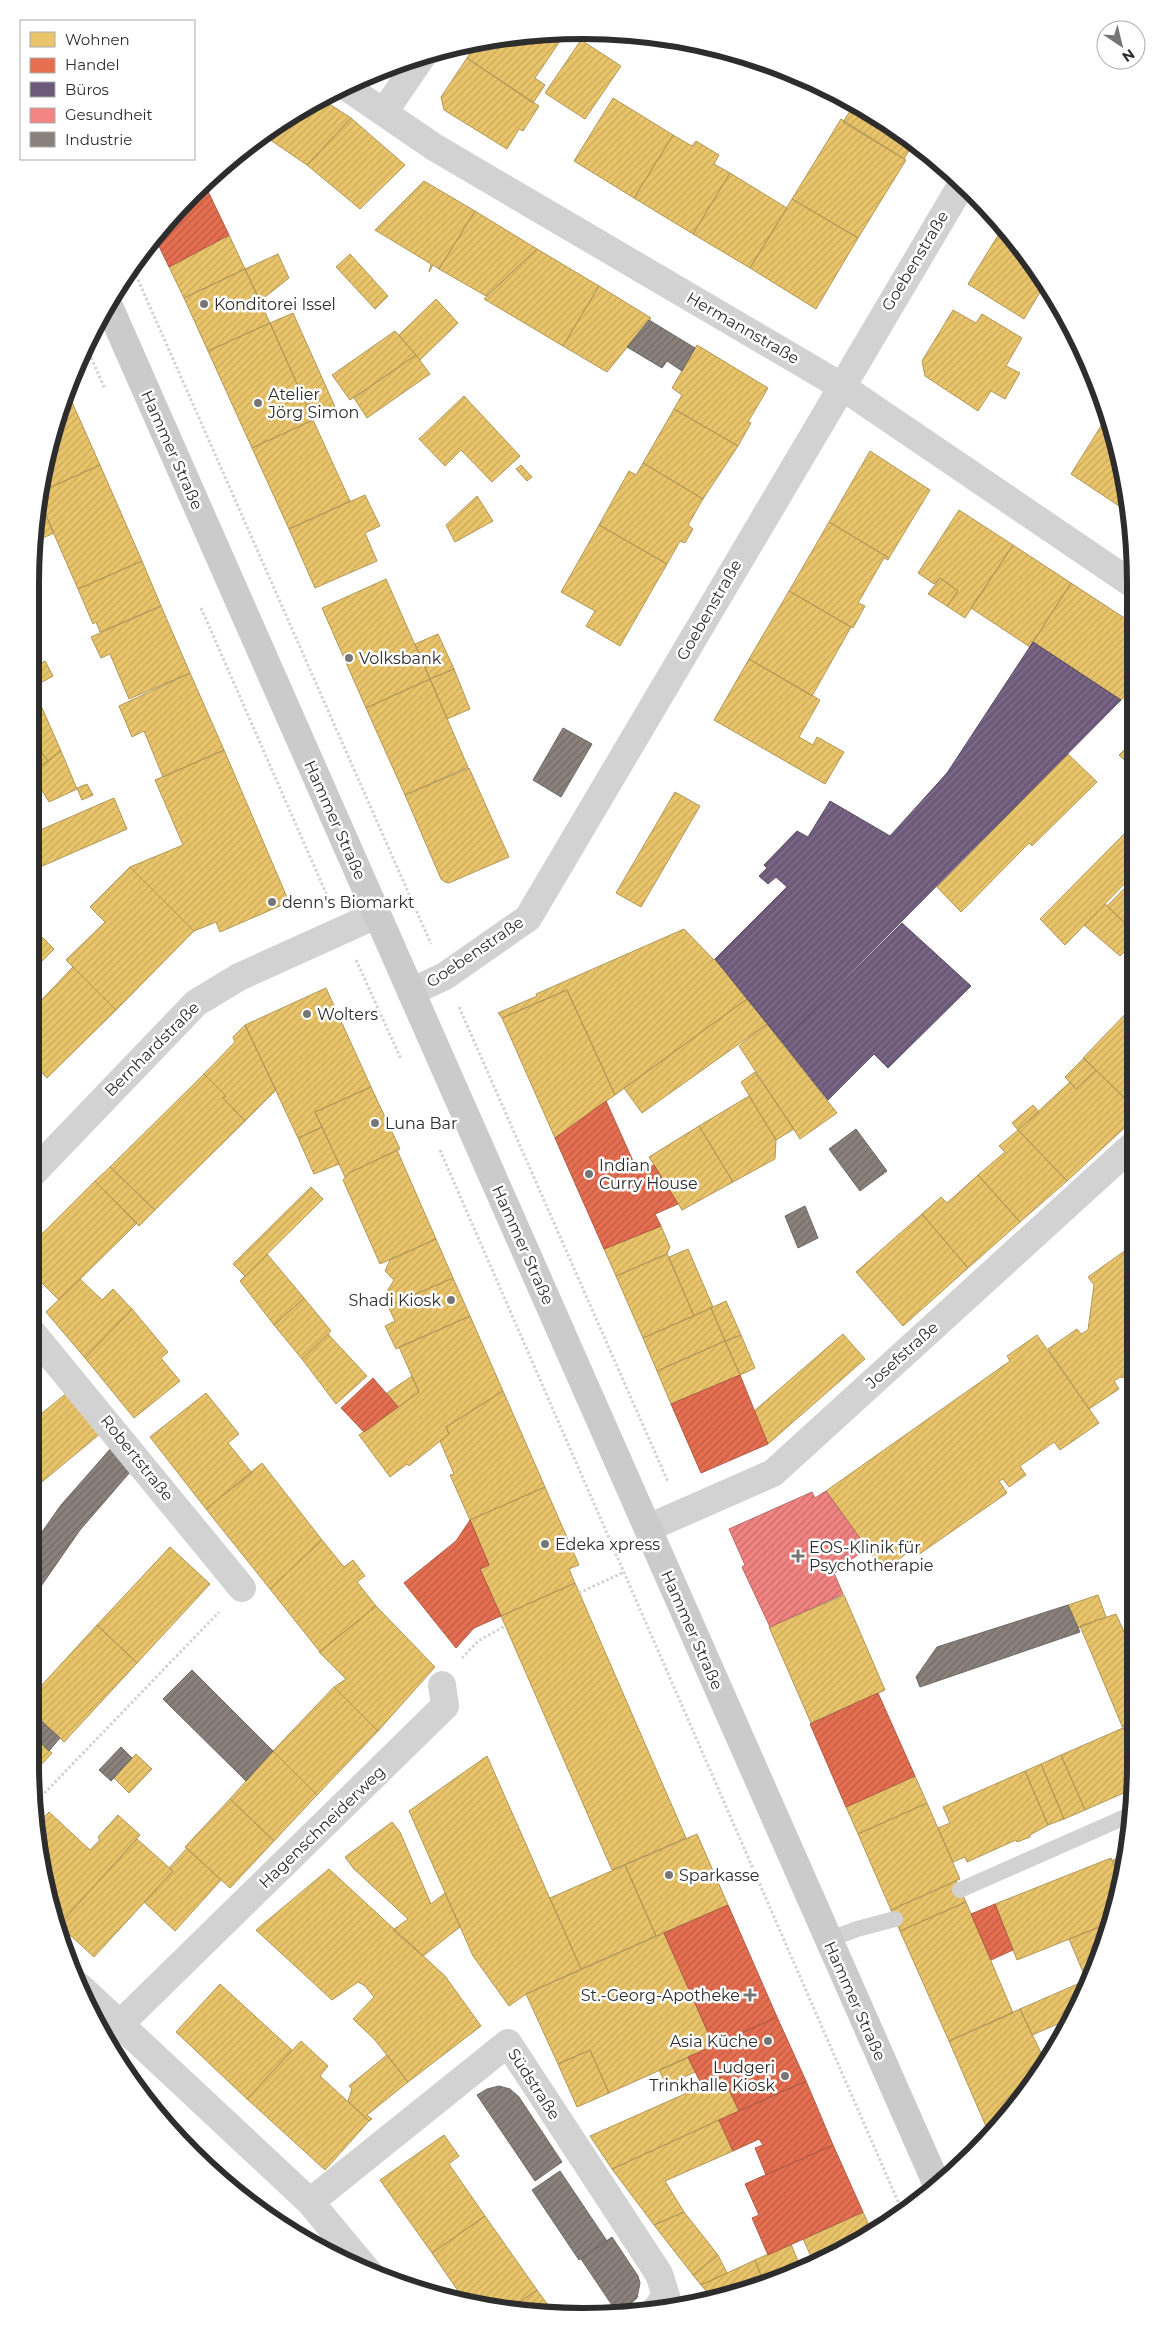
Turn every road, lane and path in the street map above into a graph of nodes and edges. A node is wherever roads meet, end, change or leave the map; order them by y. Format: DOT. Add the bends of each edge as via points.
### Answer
graph roads {
  1 [pos="416,65"];
  2 [pos="352,90"];
  3 [pos="384,112"];
  4 [pos="959,189"];
  5 [pos="111,312"];
  6 [pos="89,354"];
  7 [pos="841,386"];
  8 [pos="109,398"];
  9 [pos="1127,580"];
  10 [pos="201,607"];
  11 [pos="376,915"];
  12 [pos="343,931"];
  13 [pos="411,992"];
  14 [pos="403,1066"];
  15 [pos="439,1146"];
  16 [pos="1127,1149"];
  17 [pos="39,1167"];
  18 [pos="39,1341"];
  19 [pos="648,1528"];
  20 [pos="660,1556"];
  21 [pos="624,1572"];
  22 [pos="242,1588"];
  23 [pos="579,1593"];
  24 [pos="505,1626"];
  25 [pos="442,1685"];
  26 [pos="40,1798"];
  27 [pos="1125,1817"];
  28 [pos="960,1890"];
  29 [pos="895,1918"];
  30 [pos="828,1940"];
  31 [pos="92,1999"];
  32 [pos="120,2024"];
  33 [pos="935,2179"];
  34 [pos="310,2202"];
  35 [pos="900,2206"];
  36 [pos="358,2259"];
  37 [pos="661,2303"];
  1 -- 3 [label="street"];
  2 -- 3 [label="street, Hermannstraße"];
  3 -- 7 [label="street, Hermannstraße" via="434,147"];
  4 -- 7 [label="street, Goebenstraße"];
  5 -- 11 [label="main road, Hammer Straße"];
  6 -- 8 [label="path"];
  7 -- 9 [label="street, Hermannstraße"];
  7 -- 13 [label="street, Goebenstraße" via="528,918 445,976"];
  10 -- 12 [label="path"];
  11 -- 12 [label="street, Bernhardstraße"];
  11 -- 13 [label="main road, Hammer Straße"];
  12 -- 14 [label="path"];
  12 -- 17 [label="street, Bernhardstraße" via="239,977 196,1003"];
  13 -- 19 [label="main road, Hammer Straße"];
  15 -- 21 [label="path"];
  16 -- 19 [label="street, Josefstraße" via="773,1472"];
  18 -- 22 [label="street, Robertstraße"];
  19 -- 20 [label="main road, Hammer Straße"];
  20 -- 21 [label="path"];
  20 -- 30 [label="main road, Hammer Straße"];
  21 -- 23 [label="path"];
  21 -- 35 [label="path"];
  22 -- 26 [label="path"];
  24 -- 25 [label="path" via="478,1641"];
  25 -- 32 [label="street, Hagenschneiderweg" via="445,1706"];
  27 -- 28 [label="lane"];
  29 -- 30 [label="lane"];
  30 -- 33 [label="main road, Hammer Straße"];
  31 -- 32 [label="street"];
  32 -- 34 [label="street"];
  34 -- 36 [label="street"];
  34 -- 37 [label="street, Südstraße" via="508,2043 659,2274 666,2296"];
}
